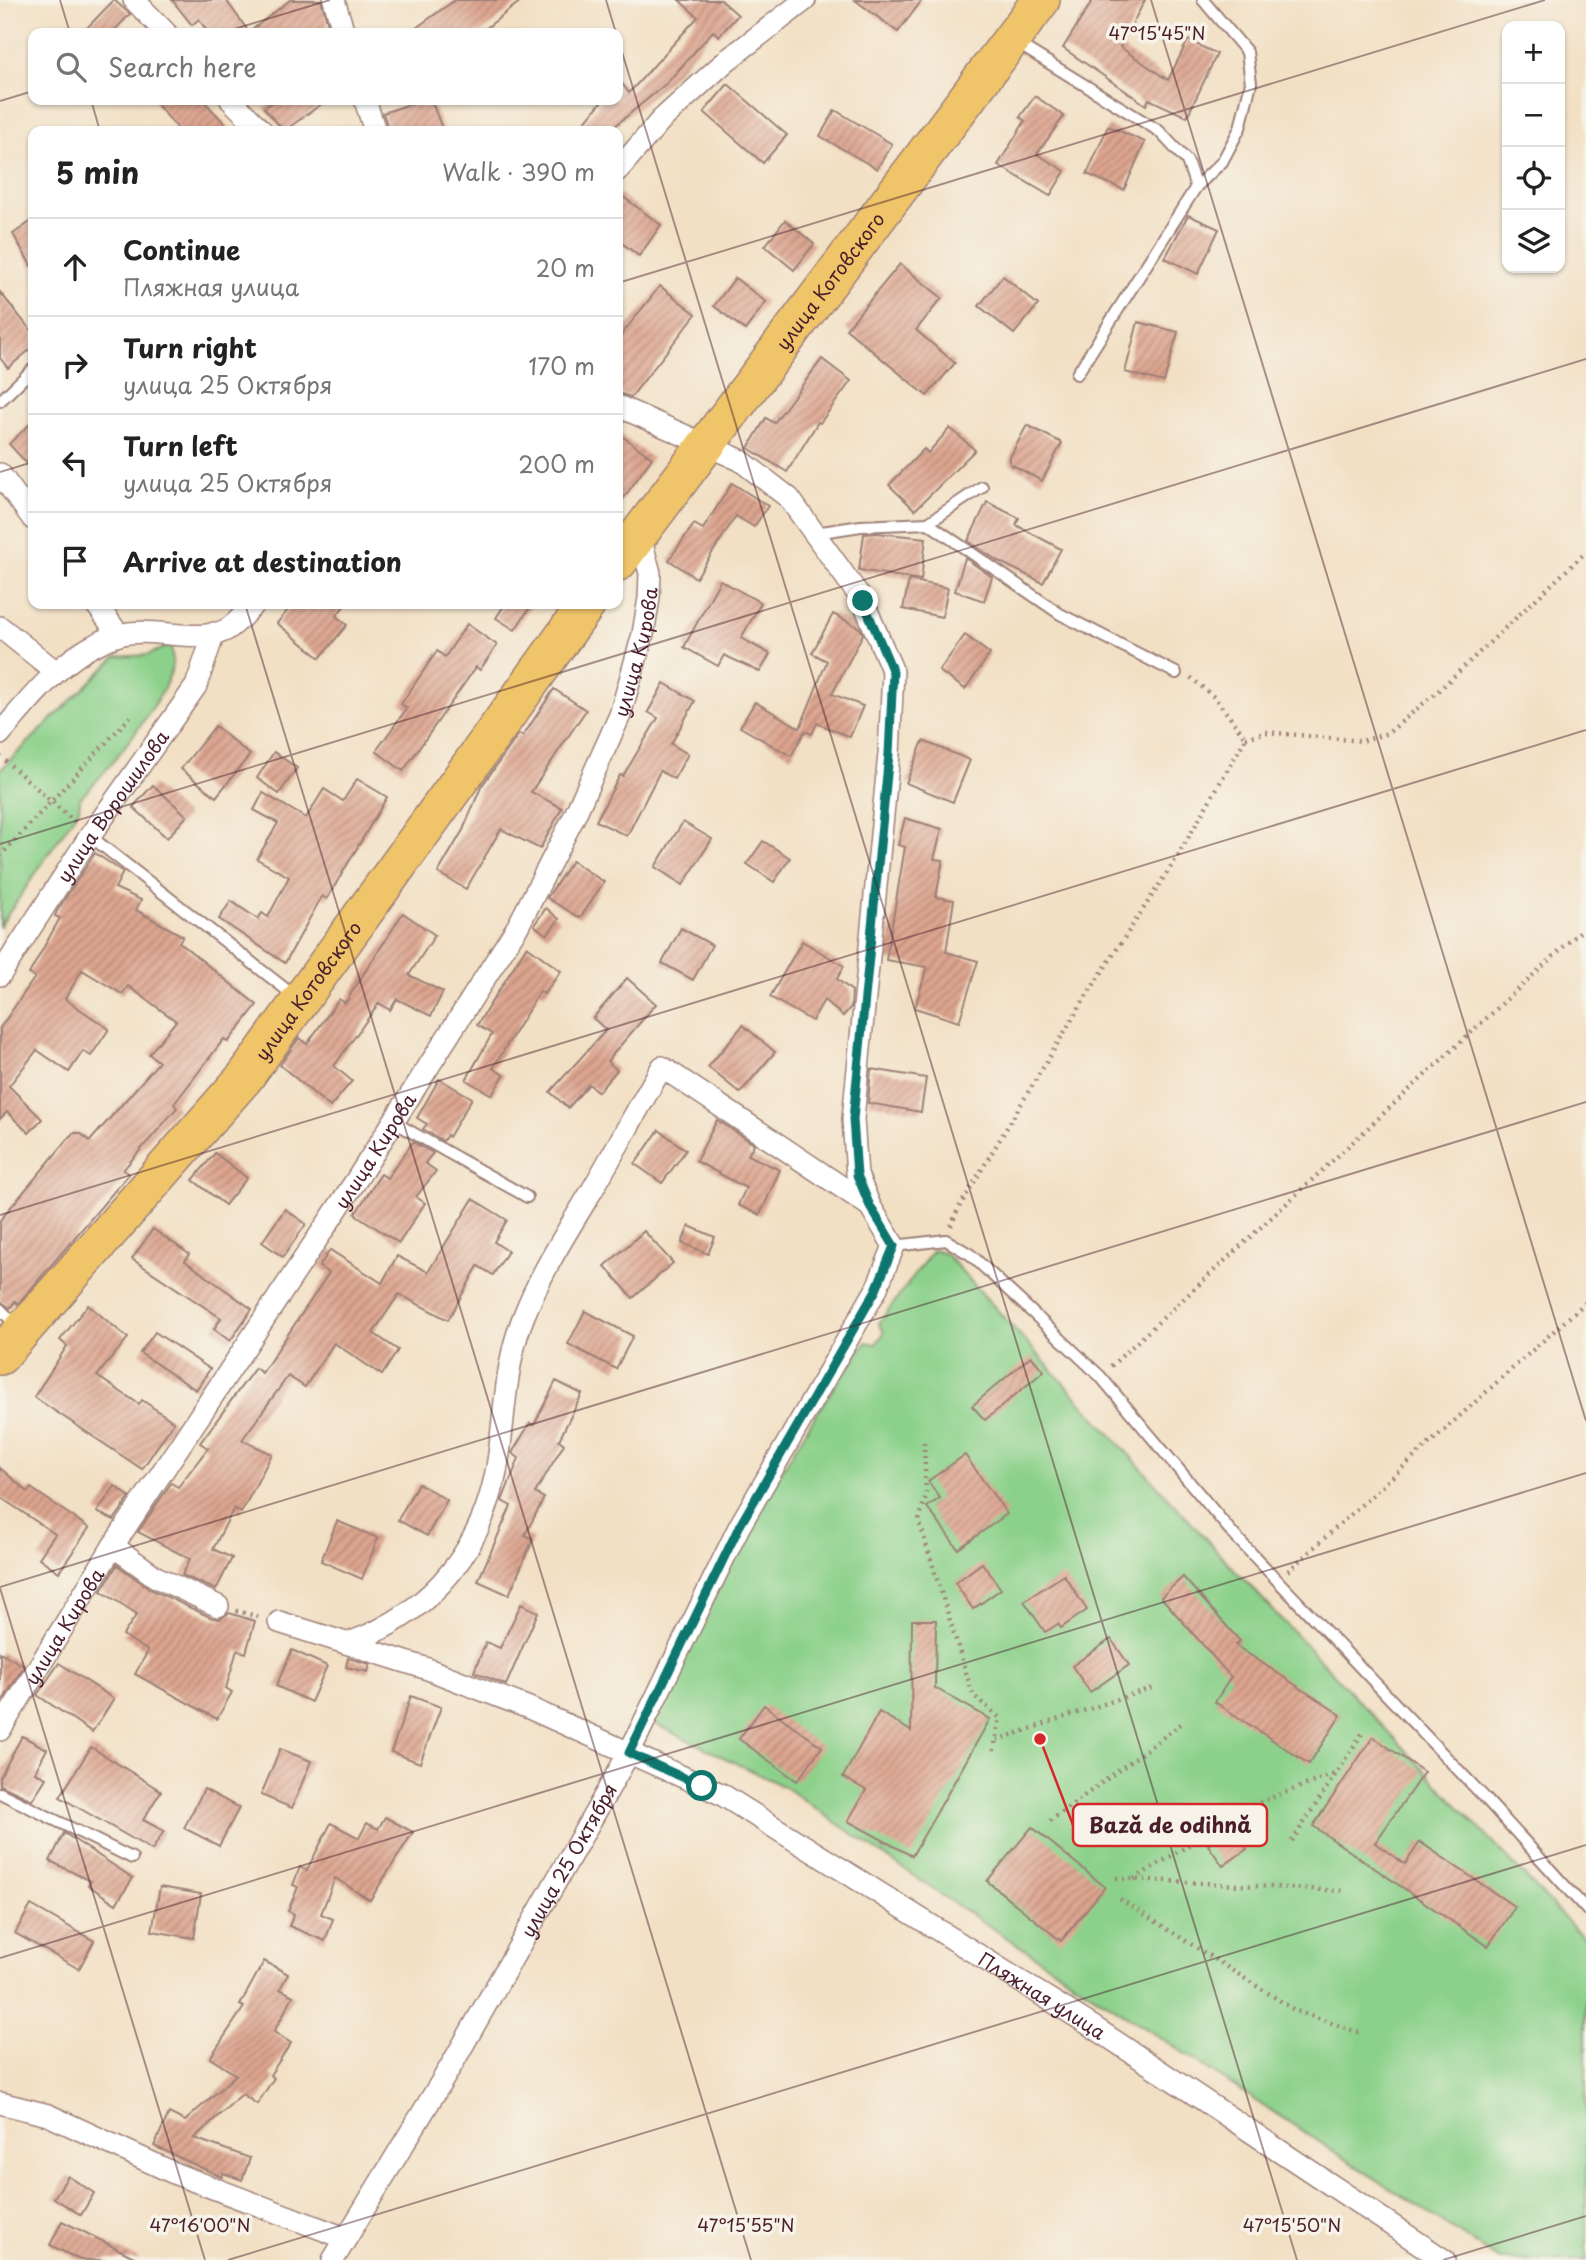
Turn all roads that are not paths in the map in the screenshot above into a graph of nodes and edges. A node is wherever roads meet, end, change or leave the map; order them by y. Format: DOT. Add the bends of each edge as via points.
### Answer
graph roads {
  1 [pos="134,0"];
  2 [pos="334,0"];
  3 [pos="805,0"];
  4 [pos="1041,0"];
  5 [pos="1203,0"];
  6 [pos="161,28"];
  7 [pos="342,28"];
  8 [pos="1012,41"];
  9 [pos="236,105"];
  10 [pos="367,105"];
  11 [pos="257,126"];
  12 [pos="373,126"];
  13 [pos="623,164"];
  14 [pos="1196,187"];
  15 [pos="28,374"];
  16 [pos="1077,374"];
  17 [pos="0,401"];
  18 [pos="623,408"];
  19 [pos="705,445"];
  20 [pos="0,474"];
  21 [pos="982,487"];
  22 [pos="28,512"];
  23 [pos="928,523"];
  24 [pos="639,533"];
  25 [pos="815,533"];
  26 [pos="623,555"];
  27 [pos="100,609"];
  28 [pos="249,609"];
  29 [pos="583,609"];
  30 [pos="0,627"];
  31 [pos="214,633"];
  32 [pos="119,635"];
  33 [pos="55,671"];
  34 [pos="1176,673"];
  35 [pos="0,734"];
  36 [pos="90,835"];
  37 [pos="0,975"];
  38 [pos="299,1000"];
  39 [pos="391,1122"];
  40 [pos="527,1197"];
  41 [pos="870,1206"];
  42 [pos="894,1246"];
  43 [pos="8,1332"];
  44 [pos="113,1546"];
  45 [pos="218,1606"];
  46 [pos="279,1622"];
  47 [pos="349,1643"];
  48 [pos="0,1730"];
  49 [pos="629,1753"];
  50 [pos="0,1793"];
  51 [pos="132,1858"];
  52 [pos="1586,1909"];
  53 [pos="0,2103"];
  54 [pos="345,2238"];
  55 [pos="333,2260"];
  56 [pos="1444,2260"];
  1 -- 6 [label="street"];
  2 -- 7 [label="street"];
  3 -- 13 [label="street" via="726,61 661,120"];
  4 -- 8 [label="highway, улица Котовского"];
  5 -- 14 [label="lane" via="1248,52 1251,83 1240,128 1228,151"];
  8 -- 14 [label="lane" via="1159,131 1188,161"];
  8 -- 19 [label="highway, улица Котовского"];
  9 -- 11 [label="street"];
  10 -- 12 [label="street"];
  14 -- 16 [label="lane"];
  15 -- 17 [label="lane"];
  18 -- 19 [label="street"];
  19 -- 24 [label="highway, улица Котовского"];
  19 -- 25 [label="street" via="740,460 789,498"];
  20 -- 22 [label="street"];
  21 -- 23 [label="lane"];
  23 -- 25 [label="lane"];
  23 -- 34 [label="lane" via="1060,614"];
  24 -- 26 [label="highway, улица Котовского"];
  24 -- 39 [label="street, улица Кирова" via="650,573 649,598 620,715 518,926"];
  25 -- 41 [label="street" via="863,601 893,672 853,1119 857,1175"];
  27 -- 32 [label="street"];
  28 -- 31 [label="street" via="227,629"];
  29 -- 38 [label="highway, улица Котовского"];
  30 -- 33 [label="street"];
  31 -- 32 [label="street"];
  31 -- 36 [label="street, улица Ворошилова" via="195,686"];
  32 -- 33 [label="street"];
  33 -- 35 [label="street"];
  36 -- 37 [label="street, улица Ворошилова"];
  36 -- 38 [label="lane"];
  38 -- 43 [label="highway, улица Котовского" via="245,1077"];
  39 -- 40 [label="lane"];
  39 -- 44 [label="street, улица Кирова"];
  41 -- 42 [label="street"];
  41 -- 47 [label="street" via="662,1067 550,1260 522,1320 510,1364 487,1512 472,1542 449,1577 414,1607 383,1630"];
  42 -- 49 [label="street, улица 25 Октября" via="876,1290 739,1527"];
  42 -- 52 [label="lane" via="946,1240 971,1255 1100,1376 1234,1535"];
  44 -- 45 [label="street" via="156,1577"];
  44 -- 48 [label="street, улица Кирова"];
  46 -- 47 [label="street, Пляжная улица"];
  47 -- 49 [label="street, Пляжная улица" via="529,1707"];
  49 -- 54 [label="street, улица 25 Октября" via="451,2066"];
  49 -- 56 [label="street, Пляжная улица" via="721,1794 1096,2028"];
  50 -- 51 [label="lane"];
  53 -- 54 [label="street" via="48,2115 176,2174"];
  54 -- 55 [label="street, улица 25 Октября"];
}
